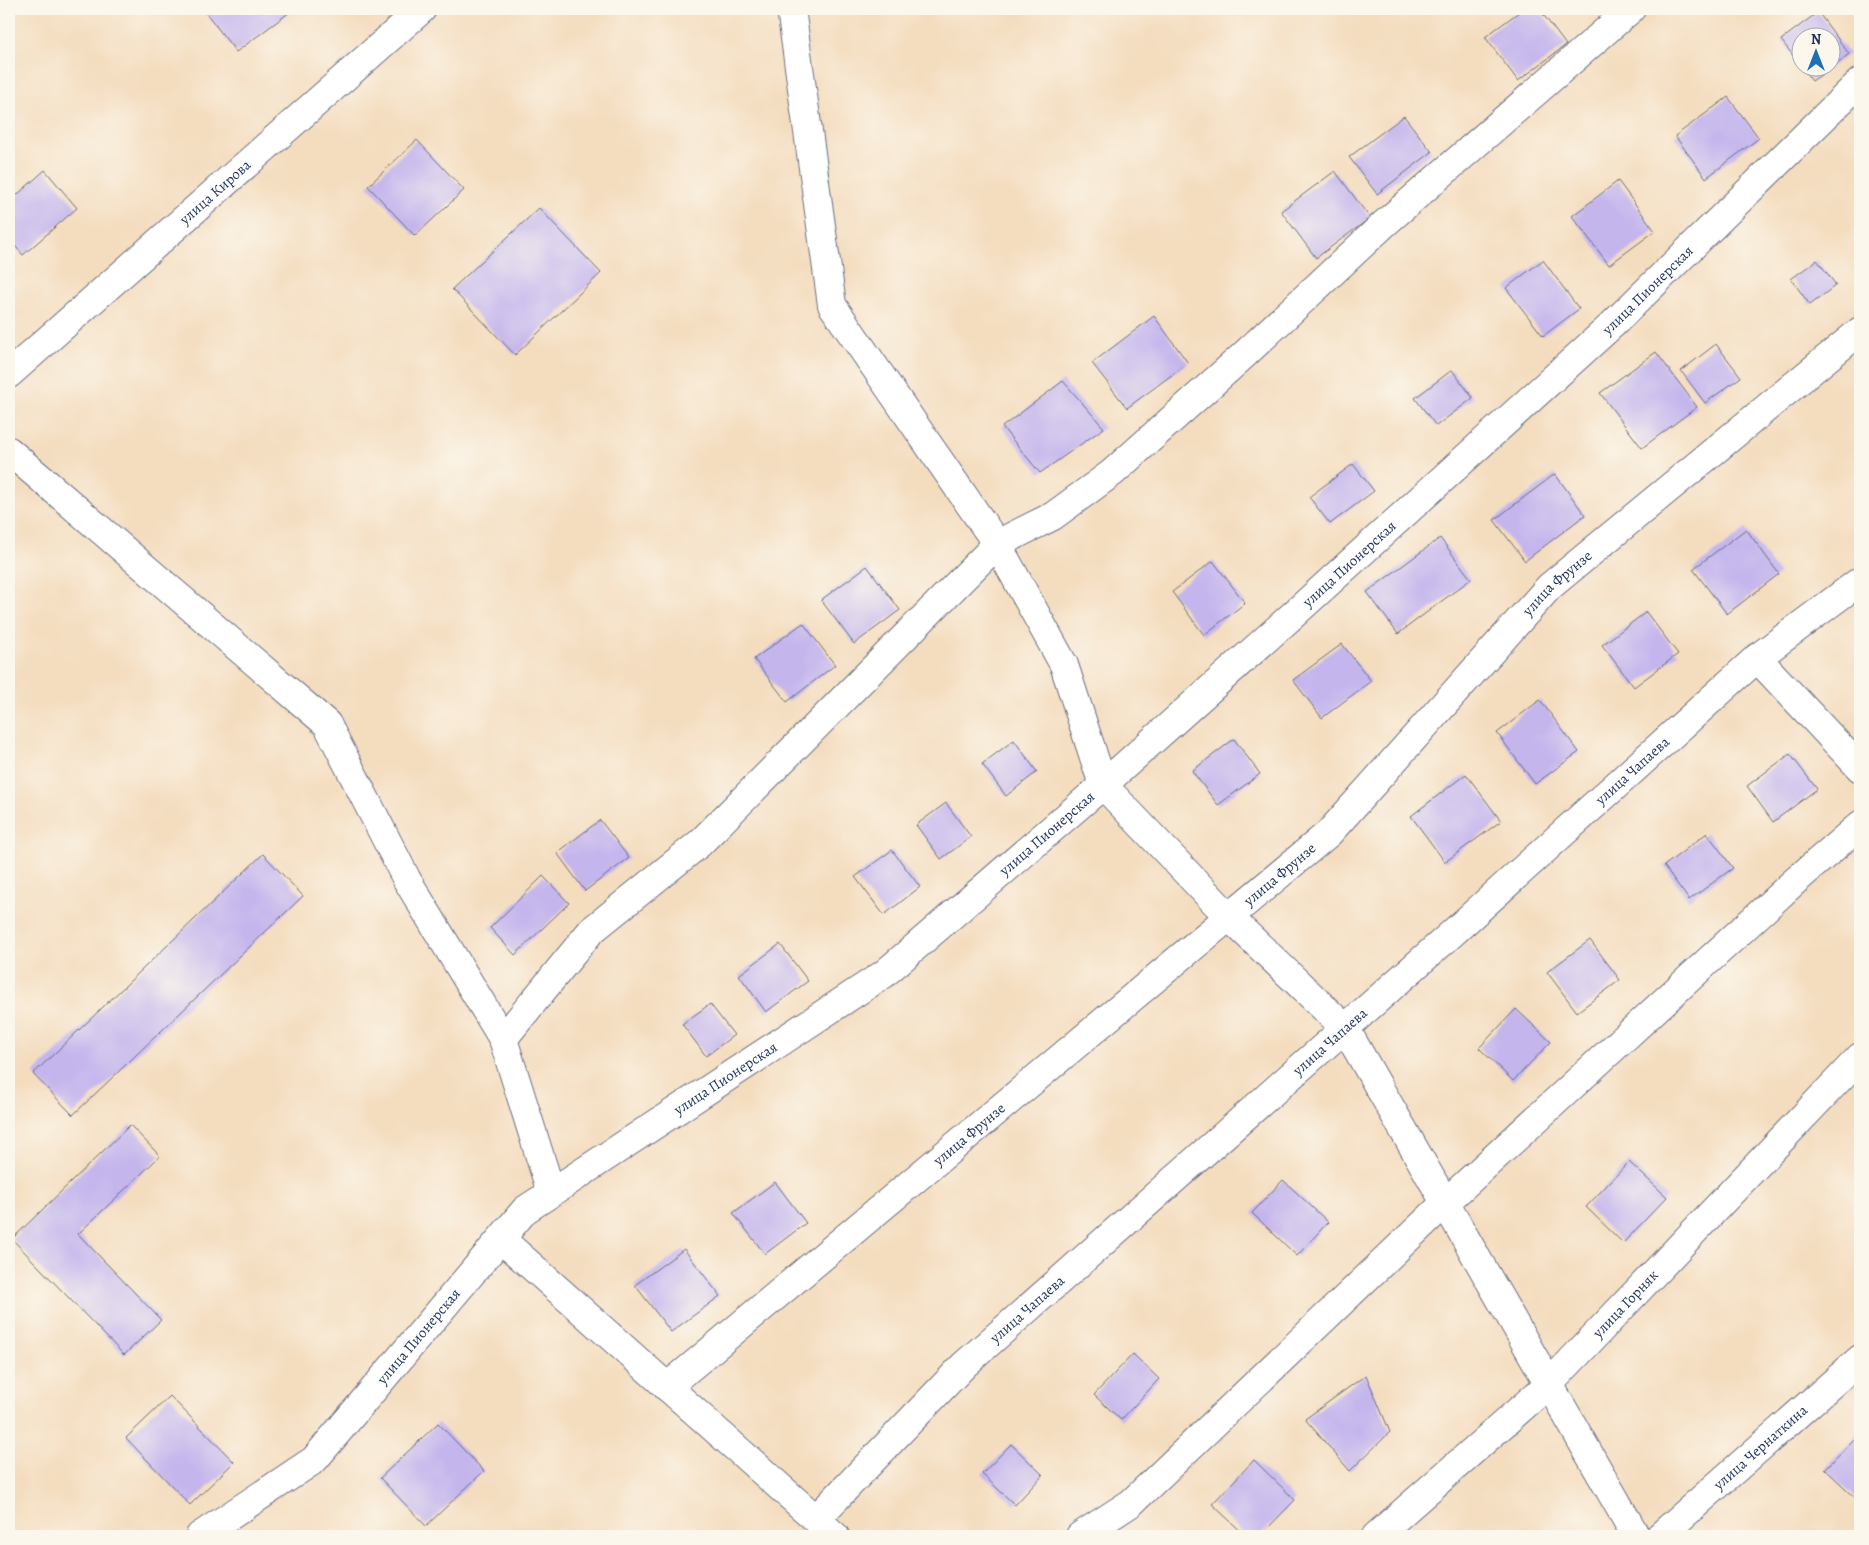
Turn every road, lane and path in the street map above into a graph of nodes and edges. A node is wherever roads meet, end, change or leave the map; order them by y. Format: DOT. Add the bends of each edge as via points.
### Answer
graph roads {
  1 [pos="422,9"];
  2 [pos="790,9"];
  3 [pos="1631,9"];
  4 [pos="1860,82"];
  5 [pos="1860,331"];
  6 [pos="9,374"];
  7 [pos="9,451"];
  8 [pos="997,544"];
  9 [pos="1860,581"];
  10 [pos="1757,658"];
  11 [pos="1860,768"];
  12 [pos="1103,785"];
  13 [pos="1860,824"];
  14 [pos="1229,917"];
  15 [pos="1345,1028"];
  16 [pos="503,1039"];
  17 [pos="1860,1057"];
  18 [pos="551,1192"];
  19 [pos="1445,1203"];
  20 [pos="501,1239"];
  21 [pos="1860,1359"];
  22 [pos="1549,1384"];
  23 [pos="667,1387"];
  24 [pos="826,1528"];
  25 [pos="200,1536"];
  26 [pos="1080,1536"];
  27 [pos="1376,1536"];
  28 [pos="1636,1536"];
  29 [pos="1660,1536"];
  1 -- 6 [label="street, улица Кирова"];
  2 -- 8 [label="street" via="832,305"];
  3 -- 8 [label="street" via="1383,226 1112,473 1052,516"];
  4 -- 12 [label="street, улица Пионерская" via="1612,325"];
  5 -- 14 [label="street, улица Фрунзе" via="1549,587 1329,833"];
  7 -- 16 [label="street" via="327,724 407,880"];
  8 -- 12 [label="street" via="1064,666"];
  8 -- 16 [label="street" via="700,843 591,931"];
  9 -- 10 [label="street, улица Чапаева"];
  10 -- 11 [label="street"];
  10 -- 15 [label="street, улица Чапаева"];
  12 -- 14 [label="street"];
  12 -- 18 [label="street, улица Пионерская" via="884,974"];
  13 -- 19 [label="street" via="1786,888"];
  14 -- 15 [label="street"];
  14 -- 23 [label="street, улица Фрунзе"];
  15 -- 19 [label="street"];
  15 -- 24 [label="street, улица Чапаева" via="964,1365"];
  16 -- 18 [label="street"];
  17 -- 22 [label="street, улица Горняк"];
  18 -- 20 [label="street, улица Пионерская" via="525,1210"];
  19 -- 22 [label="street"];
  19 -- 26 [label="street" via="1131,1503"];
  20 -- 23 [label="street"];
  20 -- 25 [label="street, улица Пионерская" via="314,1460"];
  21 -- 29 [label="street, улица Чернаткина"];
  22 -- 27 [label="street, улица Горняк"];
  22 -- 28 [label="street"];
  23 -- 24 [label="street"];
}
